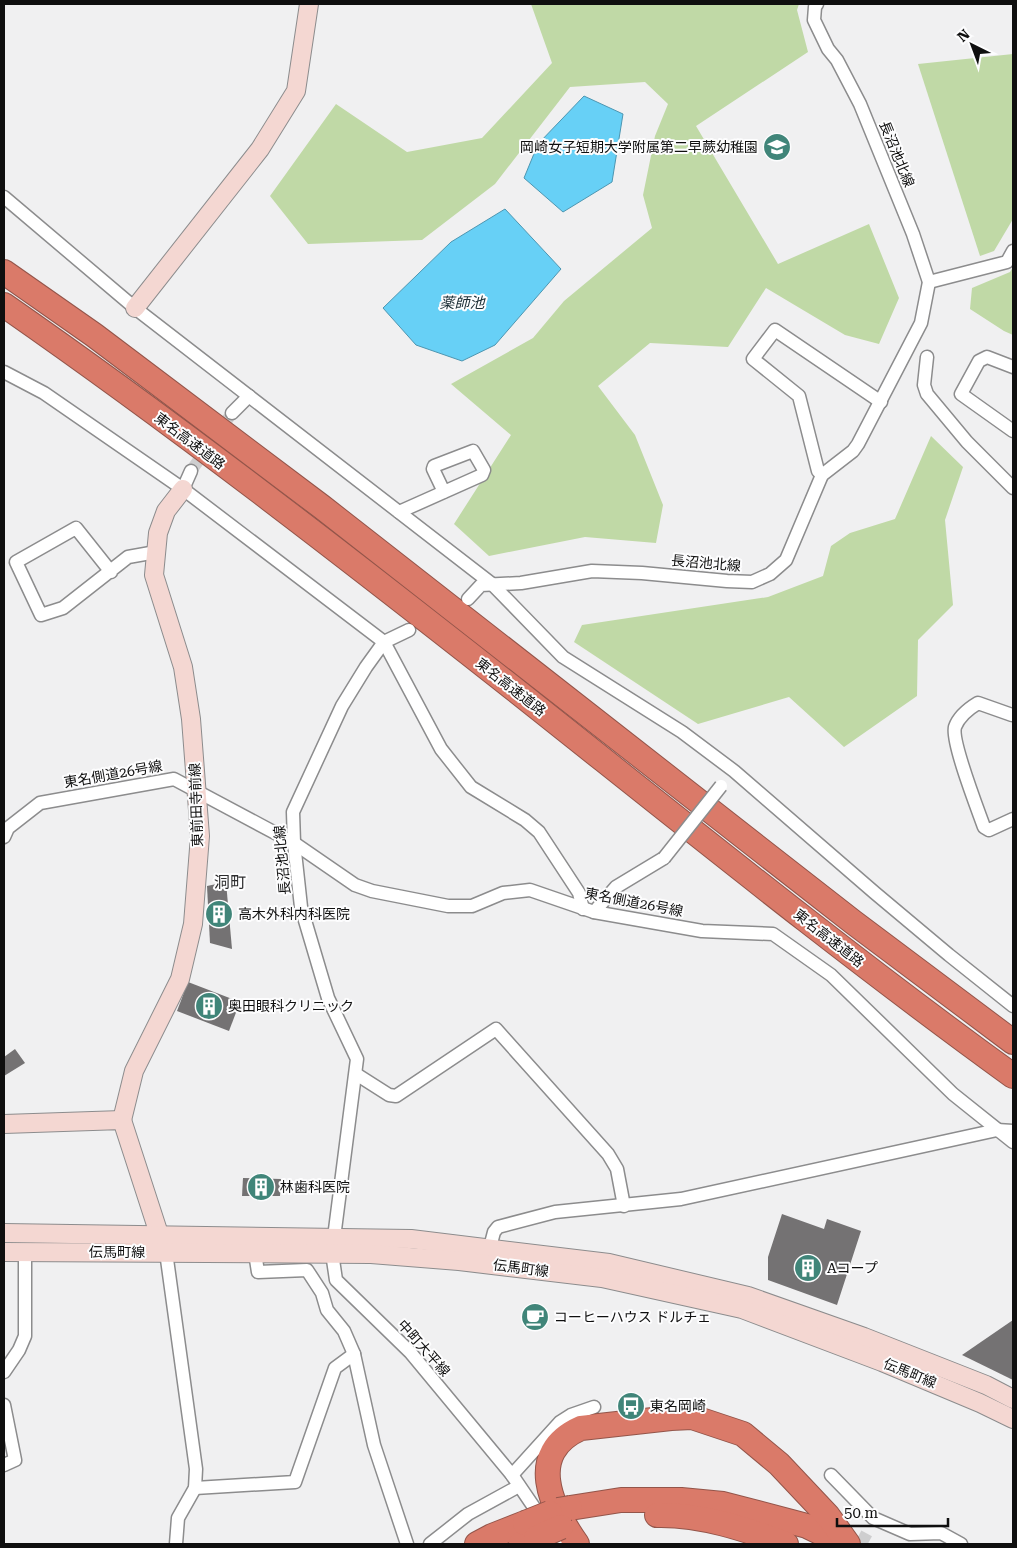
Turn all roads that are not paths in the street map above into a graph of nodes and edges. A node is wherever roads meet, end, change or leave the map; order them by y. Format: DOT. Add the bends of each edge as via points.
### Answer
graph roads {
  1 [pos="309,4"];
  2 [pos="818,4"];
  3 [pos="4,197"];
  4 [pos="1013,251"];
  5 [pos="4,272"];
  6 [pos="930,282"];
  7 [pos="4,305"];
  8 [pos="135,308"];
  9 [pos="927,357"];
  10 [pos="1013,367"];
  11 [pos="4,372"];
  12 [pos="249,396"];
  13 [pos="881,402"];
  14 [pos="232,413"];
  15 [pos="1013,431"];
  16 [pos="191,470"];
  17 [pos="822,475"];
  18 [pos="1013,488"];
  19 [pos="183,489"];
  20 [pos="444,492"];
  21 [pos="399,512"];
  22 [pos="156,552"];
  23 [pos="111,572"];
  24 [pos="492,584"];
  25 [pos="468,599"];
  26 [pos="409,630"];
  27 [pos="384,642"];
  28 [pos="1013,716"];
  29 [pos="734,771"];
  30 [pos="197,790"];
  31 [pos="1013,819"];
  32 [pos="4,836"];
  33 [pos="294,843"];
  34 [pos="589,910"];
  35 [pos="1013,1006"];
  36 [pos="1013,1042"];
  37 [pos="356,1074"];
  38 [pos="1013,1076"];
  39 [pos="122,1120"];
  40 [pos="4,1124"];
  41 [pos="997,1130"];
  42 [pos="1013,1131"];
  43 [pos="1013,1142"];
  44 [pos="624,1206"];
  45 [pos="4,1233"];
  46 [pos="159,1234"];
  47 [pos="333,1245"];
  48 [pos="4,1252"];
  49 [pos="25,1252"];
  50 [pos="166,1252"];
  51 [pos="255,1253"];
  52 [pos="488,1256"];
  53 [pos="354,1354"];
  54 [pos="4,1372"];
  55 [pos="1013,1399"];
  56 [pos="4,1405"];
  57 [pos="594,1407"];
  58 [pos="1013,1419"];
  59 [pos="4,1465"];
  60 [pos="512,1475"];
  61 [pos="831,1475"];
  62 [pos="520,1486"];
  63 [pos="195,1488"];
  64 [pos="576,1525"];
  65 [pos="528,1535"];
  66 [pos="176,1544"];
  67 [pos="407,1544"];
  68 [pos="430,1544"];
  69 [pos="477,1544"];
  70 [pos="559,1544"];
  71 [pos="786,1544"];
  72 [pos="846,1544"];
  73 [pos="961,1544"];
  1 -- 8 [label="street" via="296,91 260,149"];
  2 -- 6 [label="street, 長沼池北線" via="814,20 860,104"];
  3 -- 8 [label="street"];
  4 -- 6 [label="street" via="1007,262"];
  5 -- 36 [label="highway, 東名高速道路" via="94,335 322,507 853,922"];
  6 -- 13 [label="street, 長沼池北線" via="921,323"];
  7 -- 38 [label="highway, 東名高速道路" via="305,526 830,938"];
  8 -- 12 [label="street"];
  9 -- 18 [label="street" via="924,385 927,394 967,442"];
  10 -- 15 [label="street" via="987,357 979,361 961,394"];
  11 -- 19 [label="street" via="44,393"];
  12 -- 14 [label="street"];
  12 -- 21 [label="street"];
  13 -- 17 [label="street, 長沼池北線" via="853,451"];
  13 -- 17 [label="street" via="774,330 753,359 799,396 818,471"];
  16 -- 19 [label="street"];
  17 -- 24 [label="street, 長沼池北線" via="786,560 770,574 752,582 592,571 521,583"];
  19 -- 22 [label="street, 東前田寺前線" via="166,511 158,533"];
  19 -- 27 [label="street"];
  20 -- 21 [label="street"];
  21 -- 24 [label="street"];
  22 -- 23 [label="street" via="128,557"];
  22 -- 30 [label="street, 東前田寺前線" via="154,575 183,667"];
  23 -- 23 [label="street" via="76,528 16,562 41,615 64,608"];
  24 -- 25 [label="street" via="481,585"];
  24 -- 29 [label="street" via="563,657 682,732"];
  26 -- 27 [label="street"];
  27 -- 33 [label="street, 長沼池北線" via="342,706 293,812"];
  27 -- 34 [label="street" via="441,749 471,787 540,832"];
  28 -- 31 [label="street" via="978,703 959,718 954,730 966,780 984,827 988,830"];
  29 -- 34 [label="street, bridge" via="664,858 616,887"];
  29 -- 35 [label="street" via="934,943"];
  30 -- 32 [label="street, 東名側道26号線" via="174,779 40,803 8,828"];
  30 -- 33 [label="street, 東名側道26号線"];
  30 -- 39 [label="street, 東前田寺前線" via="200,836 194,914 180,979 134,1071"];
  33 -- 34 [label="street, 東名側道26号線" via="356,885 372,891 448,906 472,906 503,893 530,890"];
  33 -- 37 [label="street, 長沼池北線" via="301,906 328,998 357,1059"];
  34 -- 41 [label="street, 東名側道26号線" via="702,931 773,934 831,975 953,1094"];
  37 -- 44 [label="street" via="396,1096 496,1029 608,1154 617,1169"];
  37 -- 47 [label="street, 長沼池北線"];
  39 -- 40 [label="street"];
  39 -- 46 [label="street"];
  41 -- 42 [label="street"];
  41 -- 43 [label="street, 東名側道26号線"];
  41 -- 44 [label="street" via="681,1199"];
  44 -- 52 [label="street" via="555,1212 498,1227"];
  45 -- 46 [label="street, 伝馬町線"];
  46 -- 47 [label="street, 伝馬町線"];
  46 -- 50 [label="street"];
  47 -- 51 [label="street, 伝馬町線"];
  47 -- 52 [label="street, 伝馬町線" via="371,1254"];
  47 -- 60 [label="street, 中町大平線" via="336,1280 410,1352"];
  48 -- 49 [label="street, 伝馬町線"];
  49 -- 50 [label="street, 伝馬町線"];
  49 -- 54 [label="street" via="25,1336"];
  50 -- 51 [label="street, 伝馬町線"];
  50 -- 63 [label="street" via="196,1470"];
  51 -- 53 [label="street" via="258,1272 307,1270 322,1292 327,1310 344,1331"];
  52 -- 55 [label="street, 伝馬町線" via="610,1263 748,1296 873,1340 986,1384"];
  52 -- 58 [label="street, 伝馬町線" via="742,1309 882,1362"];
  53 -- 63 [label="street" via="335,1368 295,1482"];
  53 -- 67 [label="street" via="374,1445"];
  56 -- 59 [label="street" via="15,1460"];
  57 -- 60 [label="street" via="560,1422"];
  60 -- 62 [label="street, 中町大平線"];
  61 -- 73 [label="street" via="871,1523 910,1534 940,1533"];
  62 -- 68 [label="street" via="468,1514"];
  62 -- 70 [label="street, 中町大平線"];
  63 -- 66 [label="street" via="178,1518"];
  64 -- 65 [label="highway, bridge"];
  64 -- 71 [label="highway" via="626,1515 673,1514 744,1528"];
  64 -- 72 [label="highway" via="621,1500 681,1500 723,1504 807,1526"];
  64 -- 72 [label="highway" via="551,1498 547,1479 550,1460 558,1443 581,1428 692,1417 744,1434 779,1464 828,1516"];
  65 -- 69 [label="highway" via="492,1536"];
}
